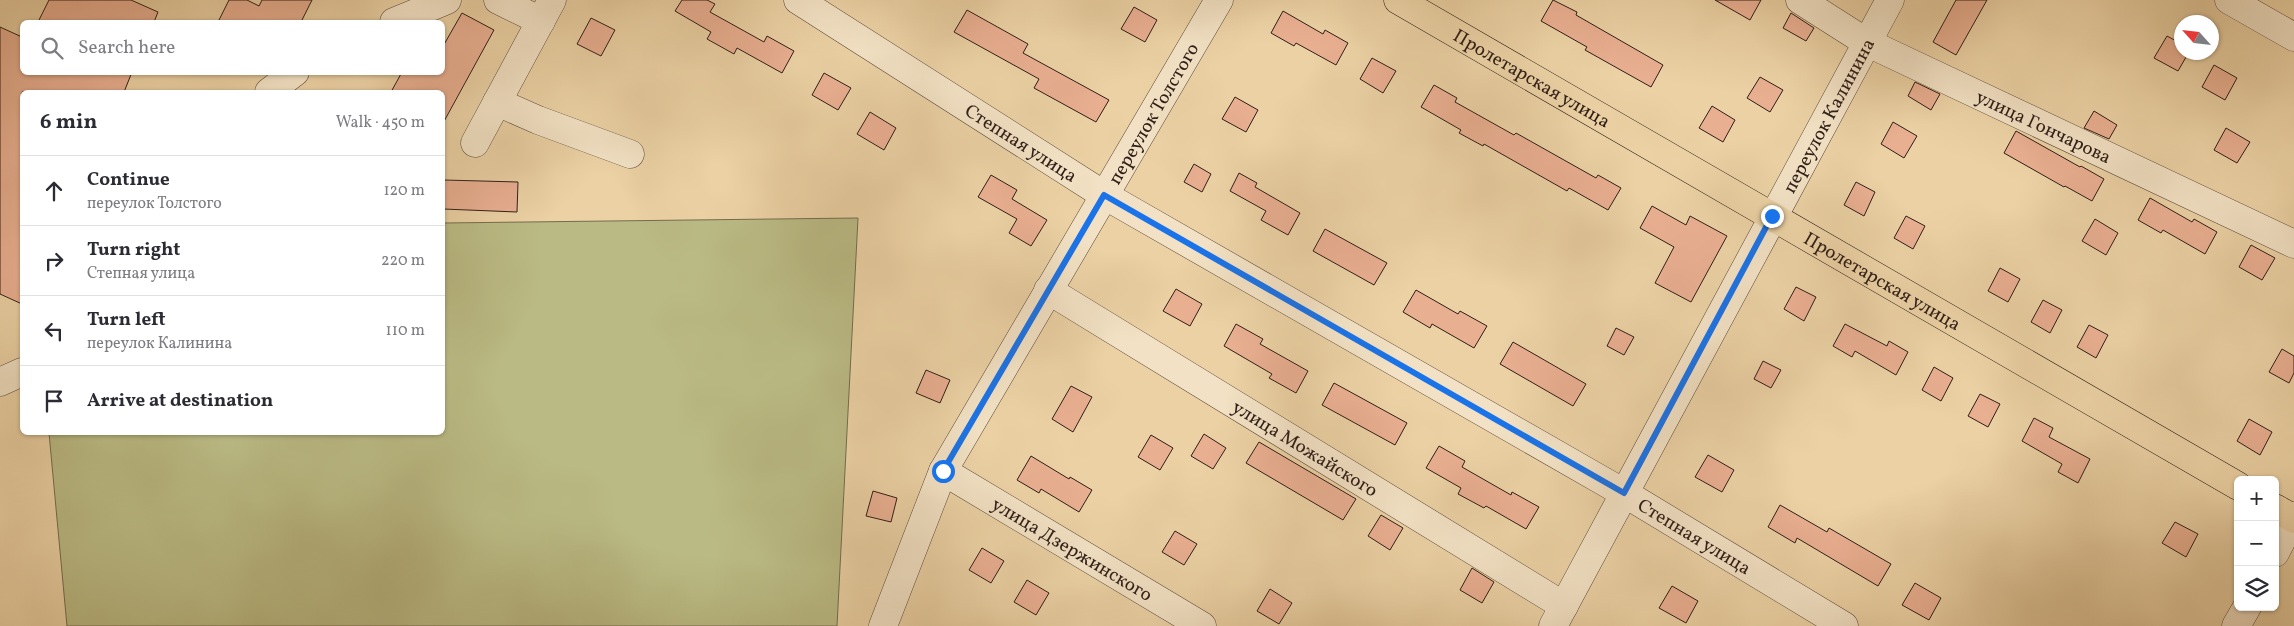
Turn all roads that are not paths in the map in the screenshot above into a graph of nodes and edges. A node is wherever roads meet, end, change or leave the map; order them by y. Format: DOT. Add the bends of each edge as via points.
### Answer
graph roads {
  1 [pos="447,0"];
  2 [pos="498,0"];
  3 [pos="798,0"];
  4 [pos="1219,0"];
  5 [pos="1398,0"];
  6 [pos="1800,0"];
  7 [pos="1890,0"];
  8 [pos="2229,0"];
  9 [pos="547,10"];
  10 [pos="399,20"];
  11 [pos="2294,37"];
  12 [pos="1866,42"];
  13 [pos="290,75"];
  14 [pos="272,90"];
  15 [pos="498,102"];
  16 [pos="475,143"];
  17 [pos="630,154"];
  18 [pos="1104,195"];
  19 [pos="1772,216"];
  20 [pos="2294,244"];
  21 [pos="1048,290"];
  22 [pos="20,373"];
  23 [pos="0,382"];
  24 [pos="943,471"];
  25 [pos="2234,484"];
  26 [pos="1624,493"];
  27 [pos="2289,515"];
  28 [pos="2279,542"];
  29 [pos="2245,611"];
  30 [pos="1557,621"];
  31 [pos="883,626"];
  32 [pos="1202,626"];
  33 [pos="1844,626"];
  34 [pos="2236,626"];
  1 -- 10 [label="street"];
  2 -- 9 [label="street"];
  3 -- 18 [label="street, Степная улица"];
  4 -- 18 [label="street, переулок Толстого"];
  5 -- 19 [label="main road, Пролетарская улица"];
  6 -- 12 [label="street, улица Гончарова"];
  7 -- 12 [label="street, переулок Калинина"];
  8 -- 11 [label="street"];
  9 -- 15 [label="street"];
  12 -- 19 [label="street, переулок Калинина"];
  12 -- 20 [label="street, улица Гончарова"];
  13 -- 14 [label="street"];
  15 -- 16 [label="street"];
  15 -- 17 [label="street"];
  18 -- 21 [label="street, переулок Толстого"];
  18 -- 26 [label="street, Степная улица"];
  19 -- 25 [label="main road, Пролетарская улица"];
  19 -- 26 [label="street, переулок Калинина"];
  21 -- 24 [label="street, переулок Толстого"];
  21 -- 30 [label="street, улица Можайского"];
  22 -- 23 [label="street"];
  24 -- 31 [label="street, переулок Толстого"];
  24 -- 32 [label="street, улица Дзержинского"];
  26 -- 30 [label="street, переулок Калинина"];
  26 -- 33 [label="street, Степная улица"];
  27 -- 28 [label="street"];
  29 -- 34 [label="street"];
}
